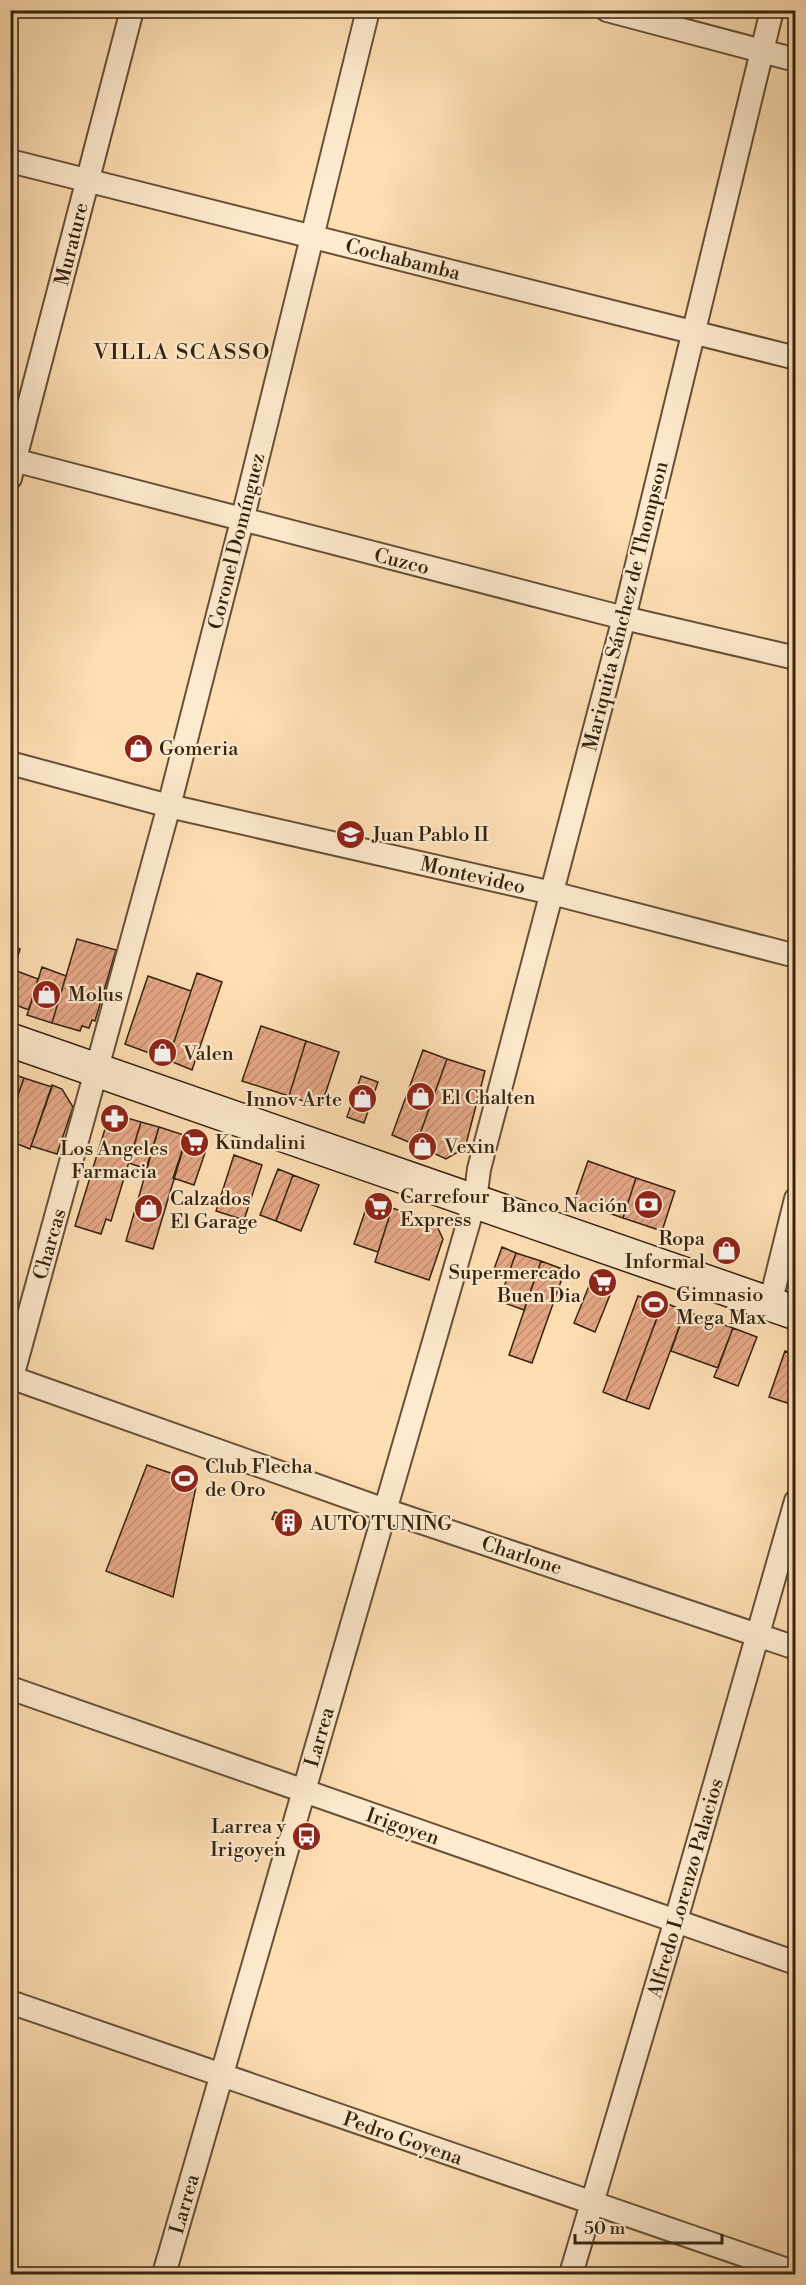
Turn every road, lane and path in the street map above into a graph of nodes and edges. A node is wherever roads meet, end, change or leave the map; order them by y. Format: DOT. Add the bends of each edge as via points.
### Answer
graph roads {
  1 [pos="132,10"];
  2 [pos="368,10"];
  3 [pos="607,10"];
  4 [pos="772,10"];
  5 [pos="762,51"];
  6 [pos="795,60"];
  7 [pos="10,161"];
  8 [pos="87,181"];
  9 [pos="312,236"];
  10 [pos="692,332"];
  11 [pos="795,358"];
  12 [pos="12,466"];
  13 [pos="242,521"];
  14 [pos="624,618"];
  15 [pos="795,658"];
  16 [pos="10,763"];
  17 [pos="169,806"];
  18 [pos="552,893"];
  19 [pos="795,956"];
  20 [pos="10,1040"];
  21 [pos="98,1070"];
  22 [pos="795,1199"];
  23 [pos="475,1200"];
  24 [pos="783,1309"];
  25 [pos="11,1380"];
  26 [pos="795,1501"];
  27 [pos="385,1510"];
  28 [pos="758,1634"];
  29 [pos="795,1648"];
  30 [pos="10,1688"];
  31 [pos="303,1791"];
  32 [pos="676,1920"];
  33 [pos="795,1963"];
  34 [pos="10,2002"];
  35 [pos="221,2075"];
  36 [pos="592,2204"];
  37 [pos="795,2273"];
  38 [pos="164,2274"];
  39 [pos="571,2274"];
  1 -- 8 [label="street, Murature"];
  2 -- 9 [label="street, Coronel Domínguez"];
  3 -- 5 [label="street"];
  4 -- 5 [label="street, Mariquita Sánchez de Thompson"];
  5 -- 6 [label="street"];
  5 -- 10 [label="street, Mariquita Sánchez de Thompson"];
  7 -- 8 [label="street, Cochabamba"];
  8 -- 9 [label="street, Cochabamba"];
  8 -- 12 [label="street, Murature"];
  9 -- 10 [label="street, Cochabamba"];
  9 -- 13 [label="street, Coronel Domínguez"];
  10 -- 11 [label="street, Cochabamba"];
  10 -- 14 [label="street, Mariquita Sánchez de Thompson"];
  12 -- 13 [label="street, Cuzco"];
  13 -- 14 [label="street, Cuzco"];
  13 -- 17 [label="street, Coronel Domínguez"];
  14 -- 15 [label="street, Cuzco"];
  14 -- 18 [label="street, Mariquita Sánchez de Thompson"];
  16 -- 17 [label="street, Montevideo"];
  17 -- 18 [label="street, Montevideo"];
  17 -- 21 [label="street, Coronel Domínguez"];
  18 -- 19 [label="street, Montevideo"];
  18 -- 23 [label="street, Mariquita Sánchez de Thompson" via="479,1169"];
  20 -- 21 [label="main road"];
  21 -- 23 [label="main road"];
  21 -- 25 [label="street, Charcas"];
  22 -- 24 [label="street"];
  23 -- 24 [label="main road"];
  23 -- 27 [label="street, Larrea"];
  25 -- 27 [label="street, Charlone"];
  26 -- 28 [label="street, Alfredo Lorenzo Palacios"];
  27 -- 28 [label="street, Charlone"];
  27 -- 31 [label="street, Larrea"];
  28 -- 29 [label="street, Charlone"];
  28 -- 32 [label="street, Alfredo Lorenzo Palacios"];
  30 -- 31 [label="street, Irigoyen"];
  31 -- 32 [label="street, Irigoyen"];
  31 -- 35 [label="street, Larrea"];
  32 -- 33 [label="street, Irigoyen"];
  32 -- 36 [label="street, Alfredo Lorenzo Palacios"];
  34 -- 35 [label="street, Pedro Goyena"];
  35 -- 36 [label="street, Pedro Goyena"];
  35 -- 38 [label="street, Larrea"];
  36 -- 37 [label="street, Pedro Goyena"];
  36 -- 39 [label="street, Alfredo Lorenzo Palacios"];
}
